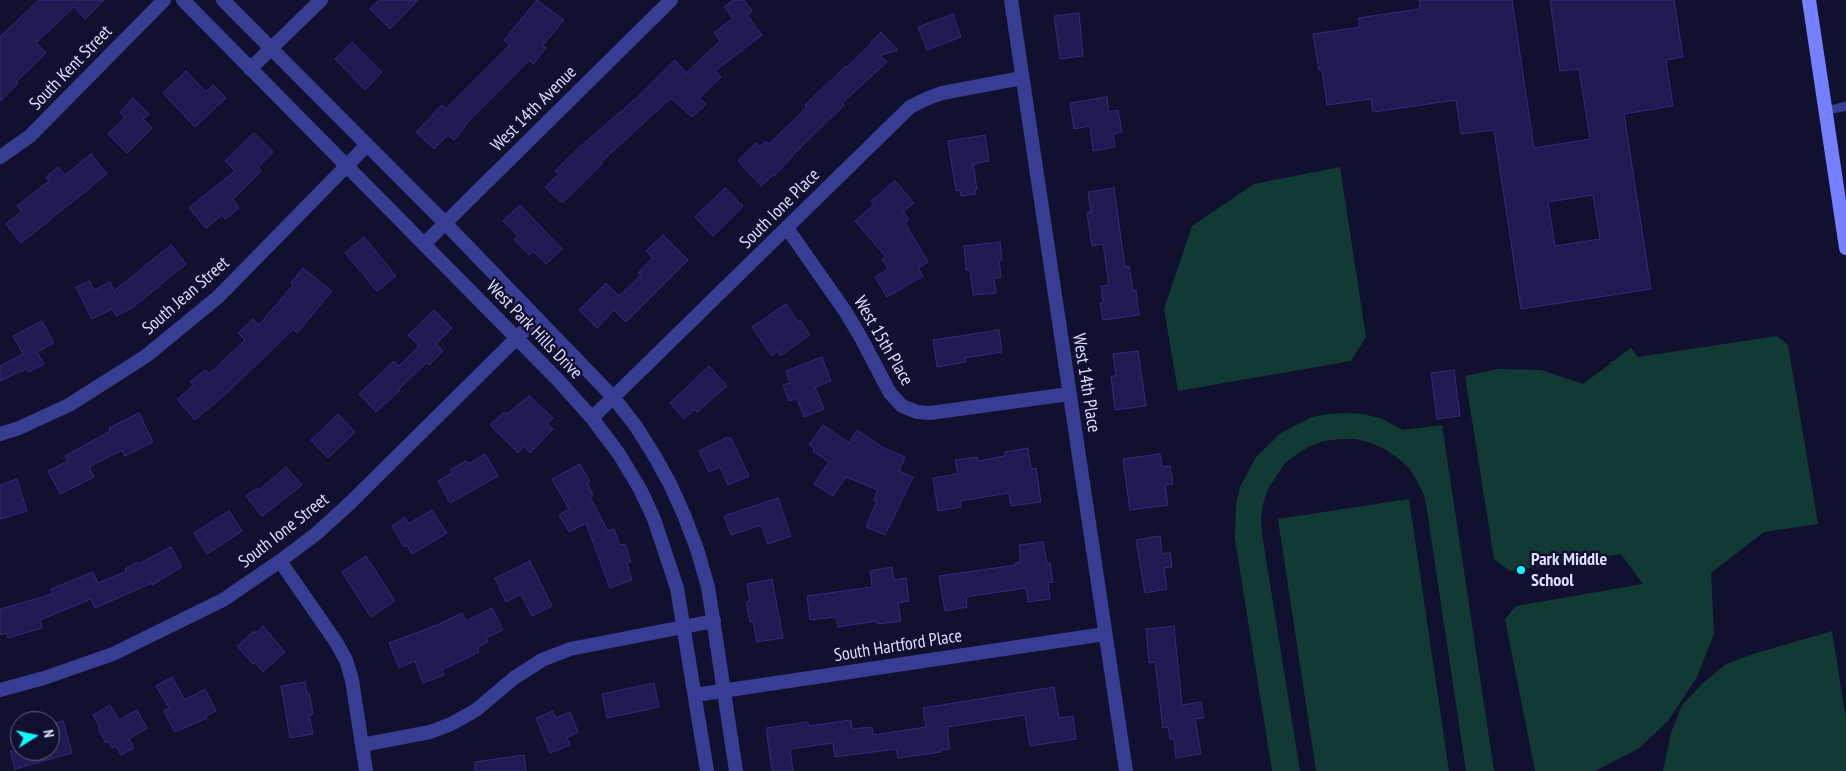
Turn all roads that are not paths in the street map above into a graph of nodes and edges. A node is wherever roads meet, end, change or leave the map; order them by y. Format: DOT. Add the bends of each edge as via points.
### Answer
graph roads {
  1 [pos="164,0"];
  2 [pos="182,0"];
  3 [pos="223,0"];
  4 [pos="321,0"];
  5 [pos="672,0"];
  6 [pos="1011,0"];
  7 [pos="1809,0"];
  8 [pos="272,48"];
  9 [pos="250,70"];
  10 [pos="1022,78"];
  11 [pos="1846,106"];
  12 [pos="1826,111"];
  13 [pos="367,145"];
  14 [pos="0,157"];
  15 [pos="346,166"];
  16 [pos="445,224"];
  17 [pos="787,228"];
  18 [pos="424,244"];
  19 [pos="1846,248"];
  20 [pos="537,318"];
  21 [pos="517,338"];
  22 [pos="1069,394"];
  23 [pos="613,397"];
  24 [pos="592,418"];
  25 [pos="0,434"];
  26 [pos="280,561"];
  27 [pos="714,621"];
  28 [pos="684,626"];
  29 [pos="1105,634"];
  30 [pos="0,690"];
  31 [pos="724,691"];
  32 [pos="696,695"];
  33 [pos="362,745"];
  34 [pos="366,771"];
  35 [pos="707,771"];
  36 [pos="736,771"];
  37 [pos="1126,771"];
  1 -- 14 [label="street, South Kent Street" via="30,136"];
  2 -- 9 [label="street, West Park Hills Drive"];
  3 -- 8 [label="street, West Park Hills Drive"];
  4 -- 8 [label="street"];
  5 -- 16 [label="street, West 14th Avenue"];
  6 -- 10 [label="street, West 14th Place"];
  7 -- 12 [label="main road"];
  8 -- 9 [label="street"];
  8 -- 13 [label="street, West Park Hills Drive"];
  9 -- 15 [label="street, West Park Hills Drive"];
  10 -- 17 [label="street, South Ione Place" via="942,93 910,107"];
  10 -- 22 [label="street, West 14th Place"];
  11 -- 12 [label="lane"];
  12 -- 19 [label="main road"];
  13 -- 15 [label="street, South Jean Street"];
  13 -- 16 [label="street, West Park Hills Drive"];
  15 -- 18 [label="street, West Park Hills Drive"];
  15 -- 25 [label="street, South Jean Street" via="218,297 146,356 69,405"];
  16 -- 18 [label="street, West 14th Avenue"];
  16 -- 20 [label="street, West Park Hills Drive"];
  17 -- 22 [label="street, West 15th Place" via="845,311 890,393 902,406 917,412 930,412"];
  17 -- 23 [label="street, South Ione Place"];
  18 -- 21 [label="street, West Park Hills Drive"];
  20 -- 21 [label="street, South Ione Street"];
  20 -- 23 [label="street, West Park Hills Drive"];
  21 -- 24 [label="street, West Park Hills Drive"];
  21 -- 26 [label="street, South Ione Street" via="350,504"];
  22 -- 29 [label="street, West 14th Place"];
  23 -- 24 [label="street, South Ione Place"];
  23 -- 27 [label="street, West Park Hills Drive" via="654,455 684,514 708,588"];
  24 -- 28 [label="street, West Park Hills Drive" via="619,454 654,519 677,588"];
  26 -- 30 [label="street, South Ione Street" via="223,600 114,654"];
  26 -- 33 [label="street" via="346,660"];
  27 -- 28 [label="street"];
  27 -- 31 [label="street, West Park Hills Drive"];
  28 -- 32 [label="street, West Park Hills Drive"];
  28 -- 33 [label="street" via="570,649 542,660 514,678 476,710 451,724 430,732"];
  29 -- 31 [label="street, South Hartford Place"];
  29 -- 37 [label="street, West 14th Place"];
  31 -- 32 [label="street, South Hartford Place"];
  31 -- 36 [label="street, West Park Hills Drive"];
  32 -- 35 [label="street, West Park Hills Drive"];
  33 -- 34 [label="street"];
}
